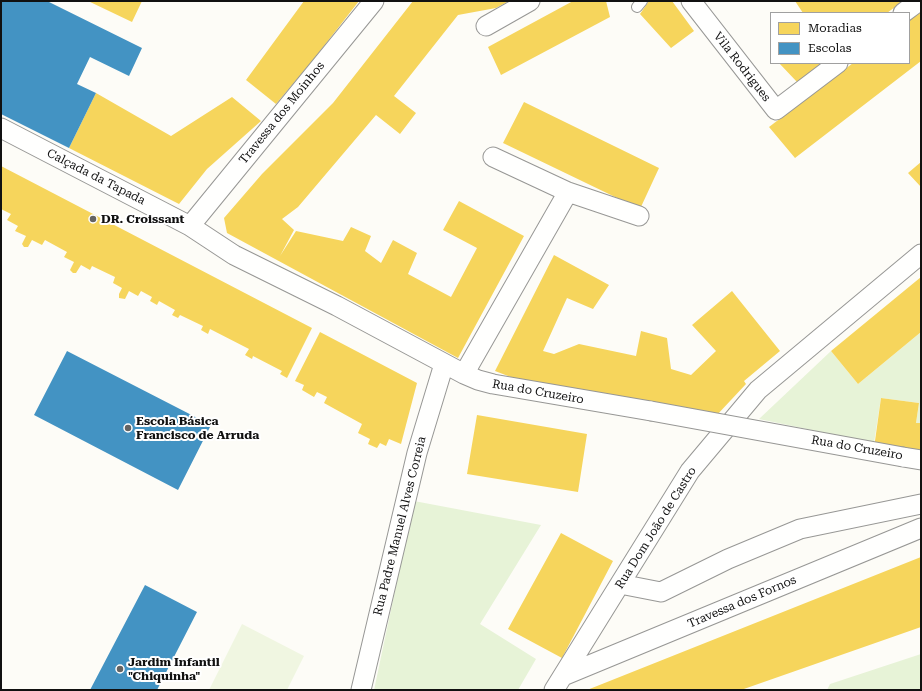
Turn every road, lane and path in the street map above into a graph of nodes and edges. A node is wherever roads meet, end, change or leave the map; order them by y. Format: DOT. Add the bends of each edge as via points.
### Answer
graph roads {
  1 [pos="374,1"];
  2 [pos="530,1"];
  3 [pos="691,1"];
  4 [pos="919,1"];
  5 [pos="904,12"];
  6 [pos="486,26"];
  7 [pos="837,64"];
  8 [pos="1,128"];
  9 [pos="494,157"];
  10 [pos="568,192"];
  11 [pos="639,216"];
  12 [pos="190,226"];
  13 [pos="921,254"];
  14 [pos="444,364"];
  15 [pos="464,374"];
  16 [pos="912,458"];
  17 [pos="921,504"];
  18 [pos="921,528"];
  19 [pos="620,584"];
  20 [pos="559,683"];
  21 [pos="361,690"];
  1 -- 12 [label="street, Travessa dos Moinhos"];
  2 -- 6 [label="street"];
  3 -- 7 [label="street, Vila Rodrigues" via="776,110"];
  4 -- 5 [label="street"];
  8 -- 12 [label="street, Calçada da Tapada"];
  9 -- 10 [label="street"];
  10 -- 11 [label="street"];
  10 -- 15 [label="street"];
  12 -- 14 [label="street, Rua do Cruzeiro" via="234,254"];
  13 -- 19 [label="street, Rua Dom João de Castro" via="758,390 690,471"];
  14 -- 15 [label="street, Rua do Cruzeiro"];
  14 -- 21 [label="street, Rua Padre Manuel Alves Correia" via="417,453"];
  15 -- 16 [label="street, Rua do Cruzeiro, bridge" via="493,384"];
  17 -- 19 [label="street" via="800,529 728,559 661,592"];
  18 -- 20 [label="street, Travessa dos Fornos"];
  19 -- 20 [label="street, Rua Dom João de Castro"];
}
